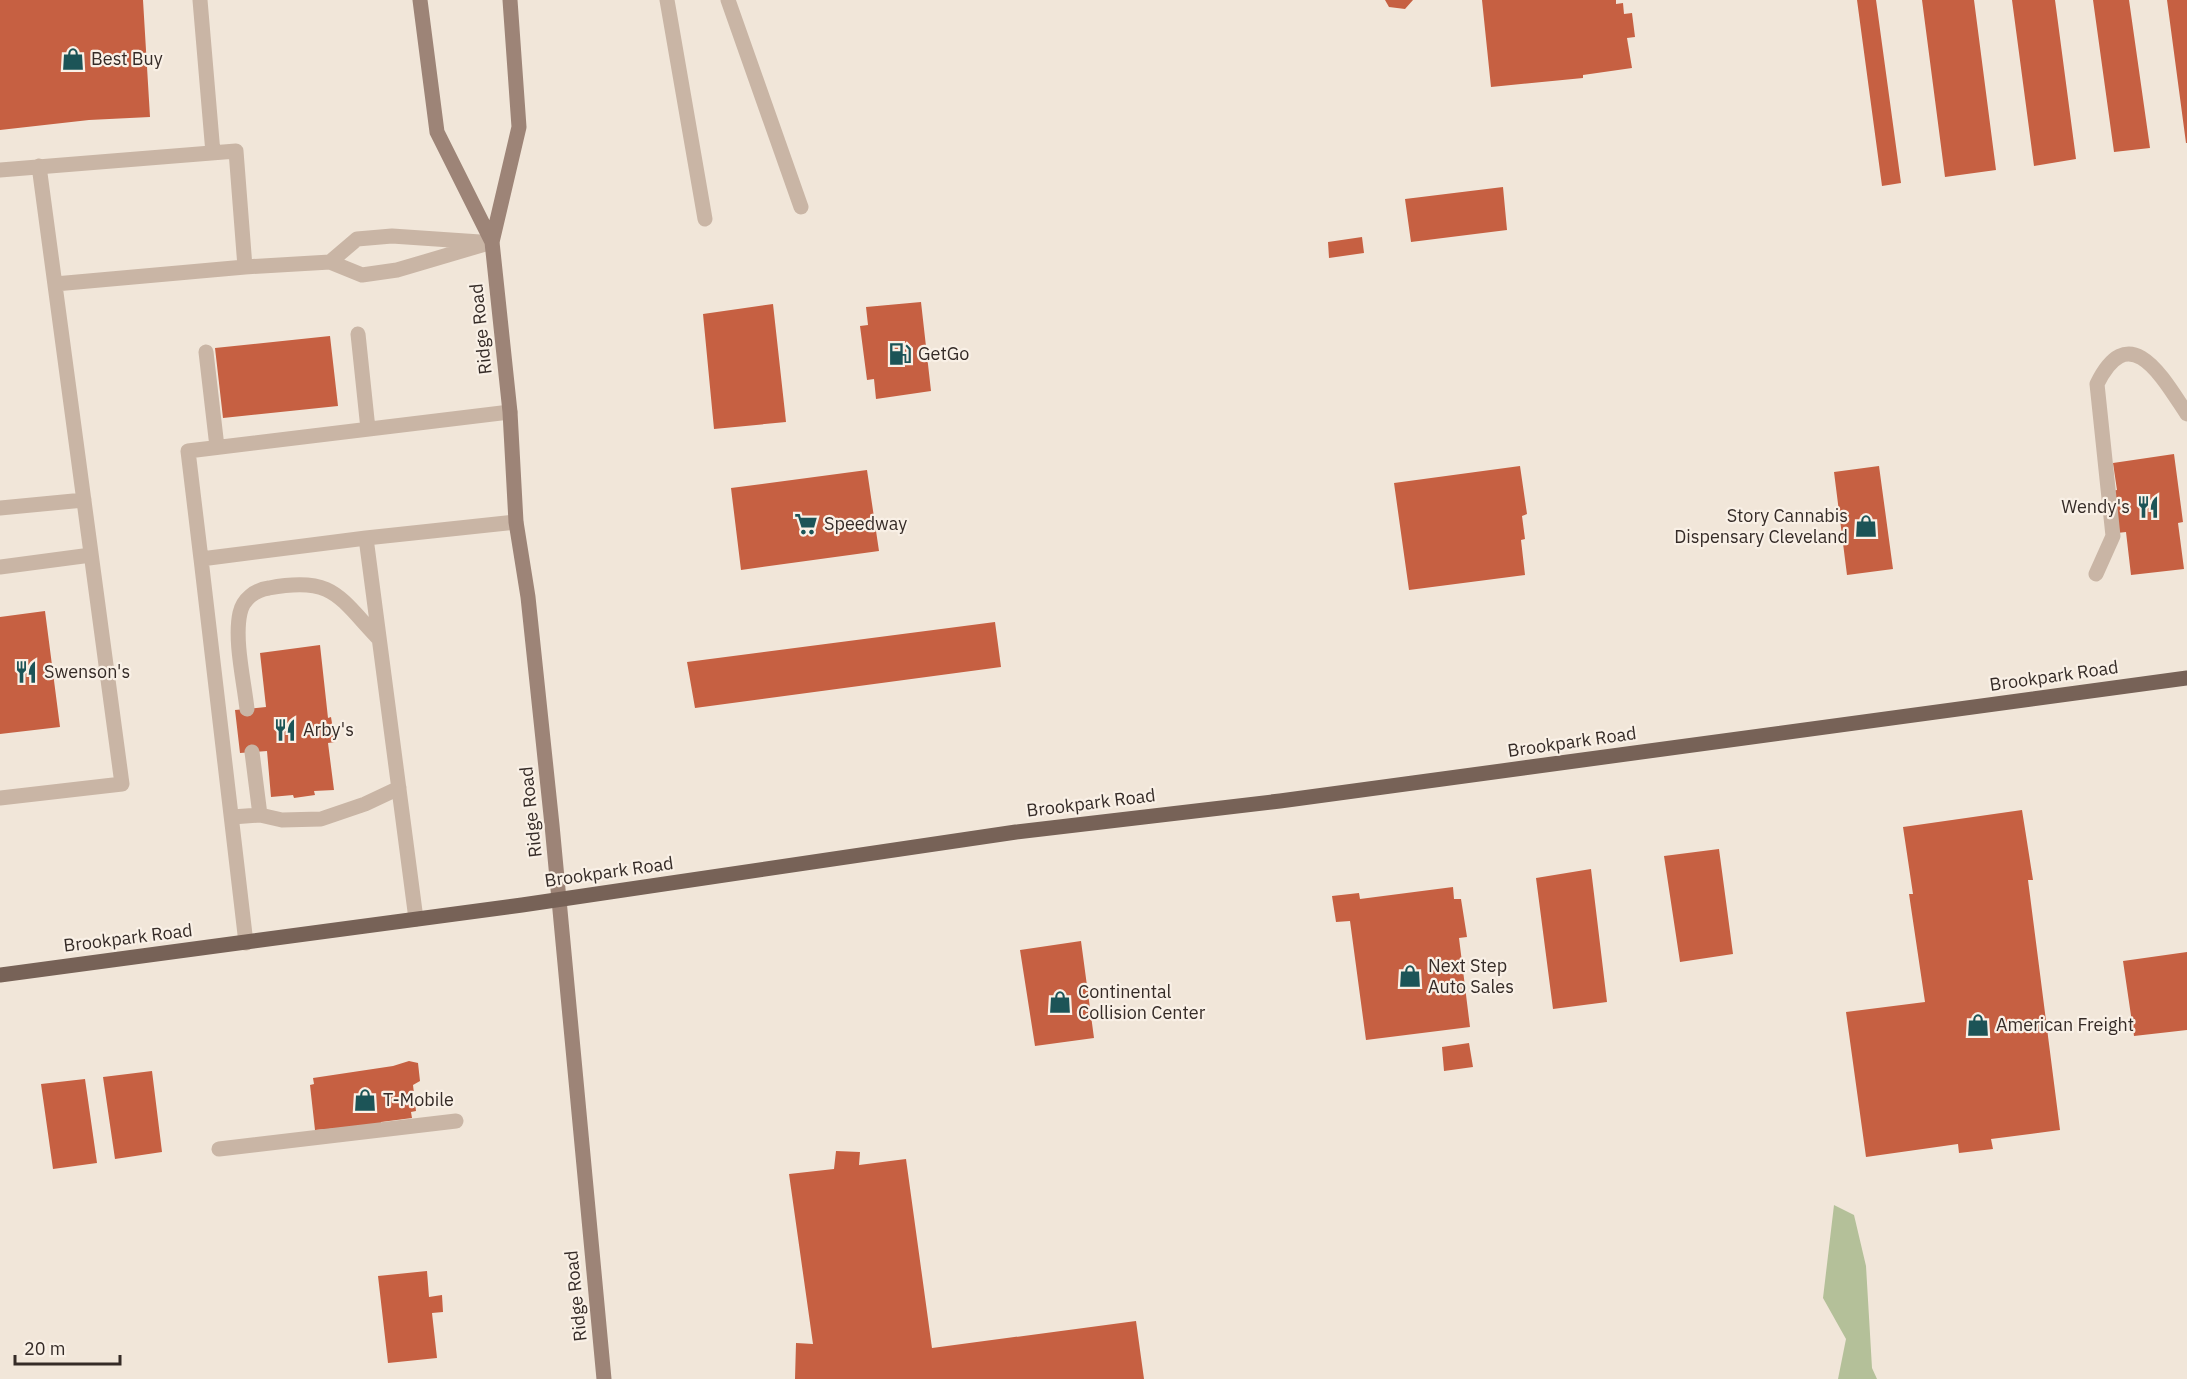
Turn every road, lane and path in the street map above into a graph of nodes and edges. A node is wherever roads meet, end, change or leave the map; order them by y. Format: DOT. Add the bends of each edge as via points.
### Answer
graph roads {
  1 [pos="200,0"];
  2 [pos="420,0"];
  3 [pos="510,0"];
  4 [pos="667,0"];
  5 [pos="728,0"];
  6 [pos="213,153"];
  7 [pos="39,166"];
  8 [pos="0,170"];
  9 [pos="801,207"];
  10 [pos="705,219"];
  11 [pos="492,242"];
  12 [pos="330,262"];
  13 [pos="245,267"];
  14 [pos="55,284"];
  15 [pos="358,334"];
  16 [pos="206,352"];
  17 [pos="510,412"];
  18 [pos="2187,414"];
  19 [pos="368,429"];
  20 [pos="217,447"];
  21 [pos="84,500"];
  22 [pos="0,508"];
  23 [pos="516,522"];
  24 [pos="366,538"];
  25 [pos="91,555"];
  26 [pos="201,559"];
  27 [pos="0,567"];
  28 [pos="2096,574"];
  29 [pos="379,639"];
  30 [pos="2187,678"];
  31 [pos="247,709"];
  32 [pos="252,752"];
  33 [pos="399,788"];
  34 [pos="0,798"];
  35 [pos="260,814"];
  36 [pos="232,817"];
  37 [pos="559,899"];
  38 [pos="416,920"];
  39 [pos="246,943"];
  40 [pos="0,975"];
  41 [pos="456,1121"];
  42 [pos="219,1149"];
  43 [pos="604,1379"];
  1 -- 6 [label="lane"];
  2 -- 11 [label="main road, Ridge Road" via="437,132"];
  3 -- 11 [label="main road, Ridge Road" via="519,128"];
  4 -- 10 [label="lane"];
  5 -- 9 [label="lane"];
  6 -- 7 [label="lane"];
  6 -- 13 [label="lane" via="236,151"];
  7 -- 8 [label="lane"];
  7 -- 14 [label="lane"];
  11 -- 12 [label="lane" via="397,270 362,275"];
  11 -- 12 [label="lane" via="392,236 357,239"];
  11 -- 17 [label="main road, Ridge Road"];
  12 -- 13 [label="lane"];
  13 -- 14 [label="lane"];
  14 -- 21 [label="lane"];
  15 -- 19 [label="lane"];
  16 -- 20 [label="lane"];
  17 -- 19 [label="lane"];
  17 -- 23 [label="main road, Ridge Road"];
  18 -- 28 [label="lane" via="2150,361 2137,355 2126,356 2114,358 2105,367 2097,384 2113,536"];
  19 -- 20 [label="lane"];
  20 -- 26 [label="lane" via="188,451"];
  21 -- 22 [label="lane"];
  21 -- 25 [label="lane"];
  23 -- 24 [label="lane"];
  23 -- 37 [label="main road, Ridge Road" via="528,597"];
  24 -- 26 [label="lane"];
  24 -- 29 [label="lane"];
  25 -- 27 [label="lane"];
  25 -- 34 [label="lane" via="122,784"];
  26 -- 36 [label="lane"];
  29 -- 31 [label="lane" via="344,602 327,588 312,583 264,588 247,597 238,627"];
  29 -- 33 [label="lane"];
  30 -- 37 [label="main road, Brookpark Road" via="1280,801 1016,831"];
  32 -- 35 [label="lane"];
  33 -- 35 [label="lane" via="321,819 282,820"];
  33 -- 38 [label="lane"];
  35 -- 36 [label="lane"];
  36 -- 39 [label="lane"];
  37 -- 38 [label="main road, Brookpark Road"];
  37 -- 43 [label="main road, Ridge Road"];
  38 -- 39 [label="main road, Brookpark Road"];
  39 -- 40 [label="main road, Brookpark Road"];
  41 -- 42 [label="lane"];
}
